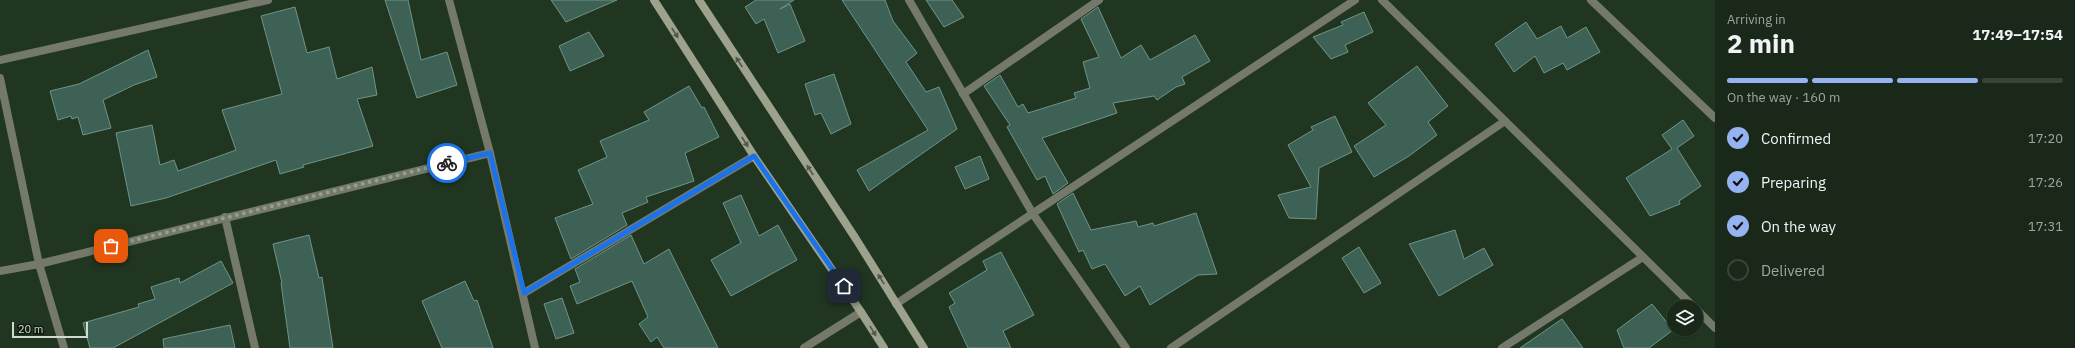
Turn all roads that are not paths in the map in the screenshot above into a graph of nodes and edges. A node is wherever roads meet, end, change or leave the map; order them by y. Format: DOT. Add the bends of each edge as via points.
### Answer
graph roads {
  1 [pos="268,0"];
  2 [pos="449,0"];
  3 [pos="654,0"];
  4 [pos="699,0"];
  5 [pos="909,0"];
  6 [pos="1099,0"];
  7 [pos="1355,0"];
  8 [pos="1382,0"];
  9 [pos="1591,0"];
  10 [pos="0,60"];
  11 [pos="0,78"];
  12 [pos="963,94"];
  13 [pos="1715,118"];
  14 [pos="1505,121"];
  15 [pos="490,153"];
  16 [pos="754,156"];
  17 [pos="1033,214"];
  18 [pos="225,217"];
  19 [pos="1642,257"];
  20 [pos="39,264"];
  21 [pos="0,271"];
  22 [pos="524,293"];
  23 [pos="1687,300"];
  24 [pos="896,304"];
  25 [pos="861,312"];
  26 [pos="1703,316"];
  27 [pos="1715,328"];
  28 [pos="64,348"];
  29 [pos="255,348"];
  30 [pos="536,348"];
  31 [pos="804,348"];
  32 [pos="884,348"];
  33 [pos="924,348"];
  34 [pos="1126,348"];
  35 [pos="1172,348"];
  36 [pos="1502,348"];
  1 -- 10 [label="street"];
  2 -- 15 [label="street"];
  3 -- 16 [label="street, one-way"];
  24 -- 4 [label="street, one-way"];
  5 -- 12 [label="street"];
  6 -- 12 [label="street"];
  7 -- 17 [label="street"];
  8 -- 14 [label="street"];
  9 -- 13 [label="street"];
  11 -- 20 [label="street"];
  12 -- 17 [label="street"];
  14 -- 19 [label="street"];
  14 -- 35 [label="street"];
  15 -- 18 [label="street"];
  15 -- 22 [label="street"];
  16 -- 22 [label="street"];
  16 -- 25 [label="street"];
  17 -- 24 [label="street"];
  17 -- 34 [label="street"];
  18 -- 20 [label="street"];
  18 -- 29 [label="street"];
  19 -- 23 [label="street"];
  19 -- 36 [label="street"];
  20 -- 21 [label="street"];
  20 -- 28 [label="street"];
  22 -- 30 [label="street"];
  24 -- 33 [label="street"];
  25 -- 31 [label="street"];
  25 -- 32 [label="street, one-way"];
  26 -- 27 [label="street"];
}
